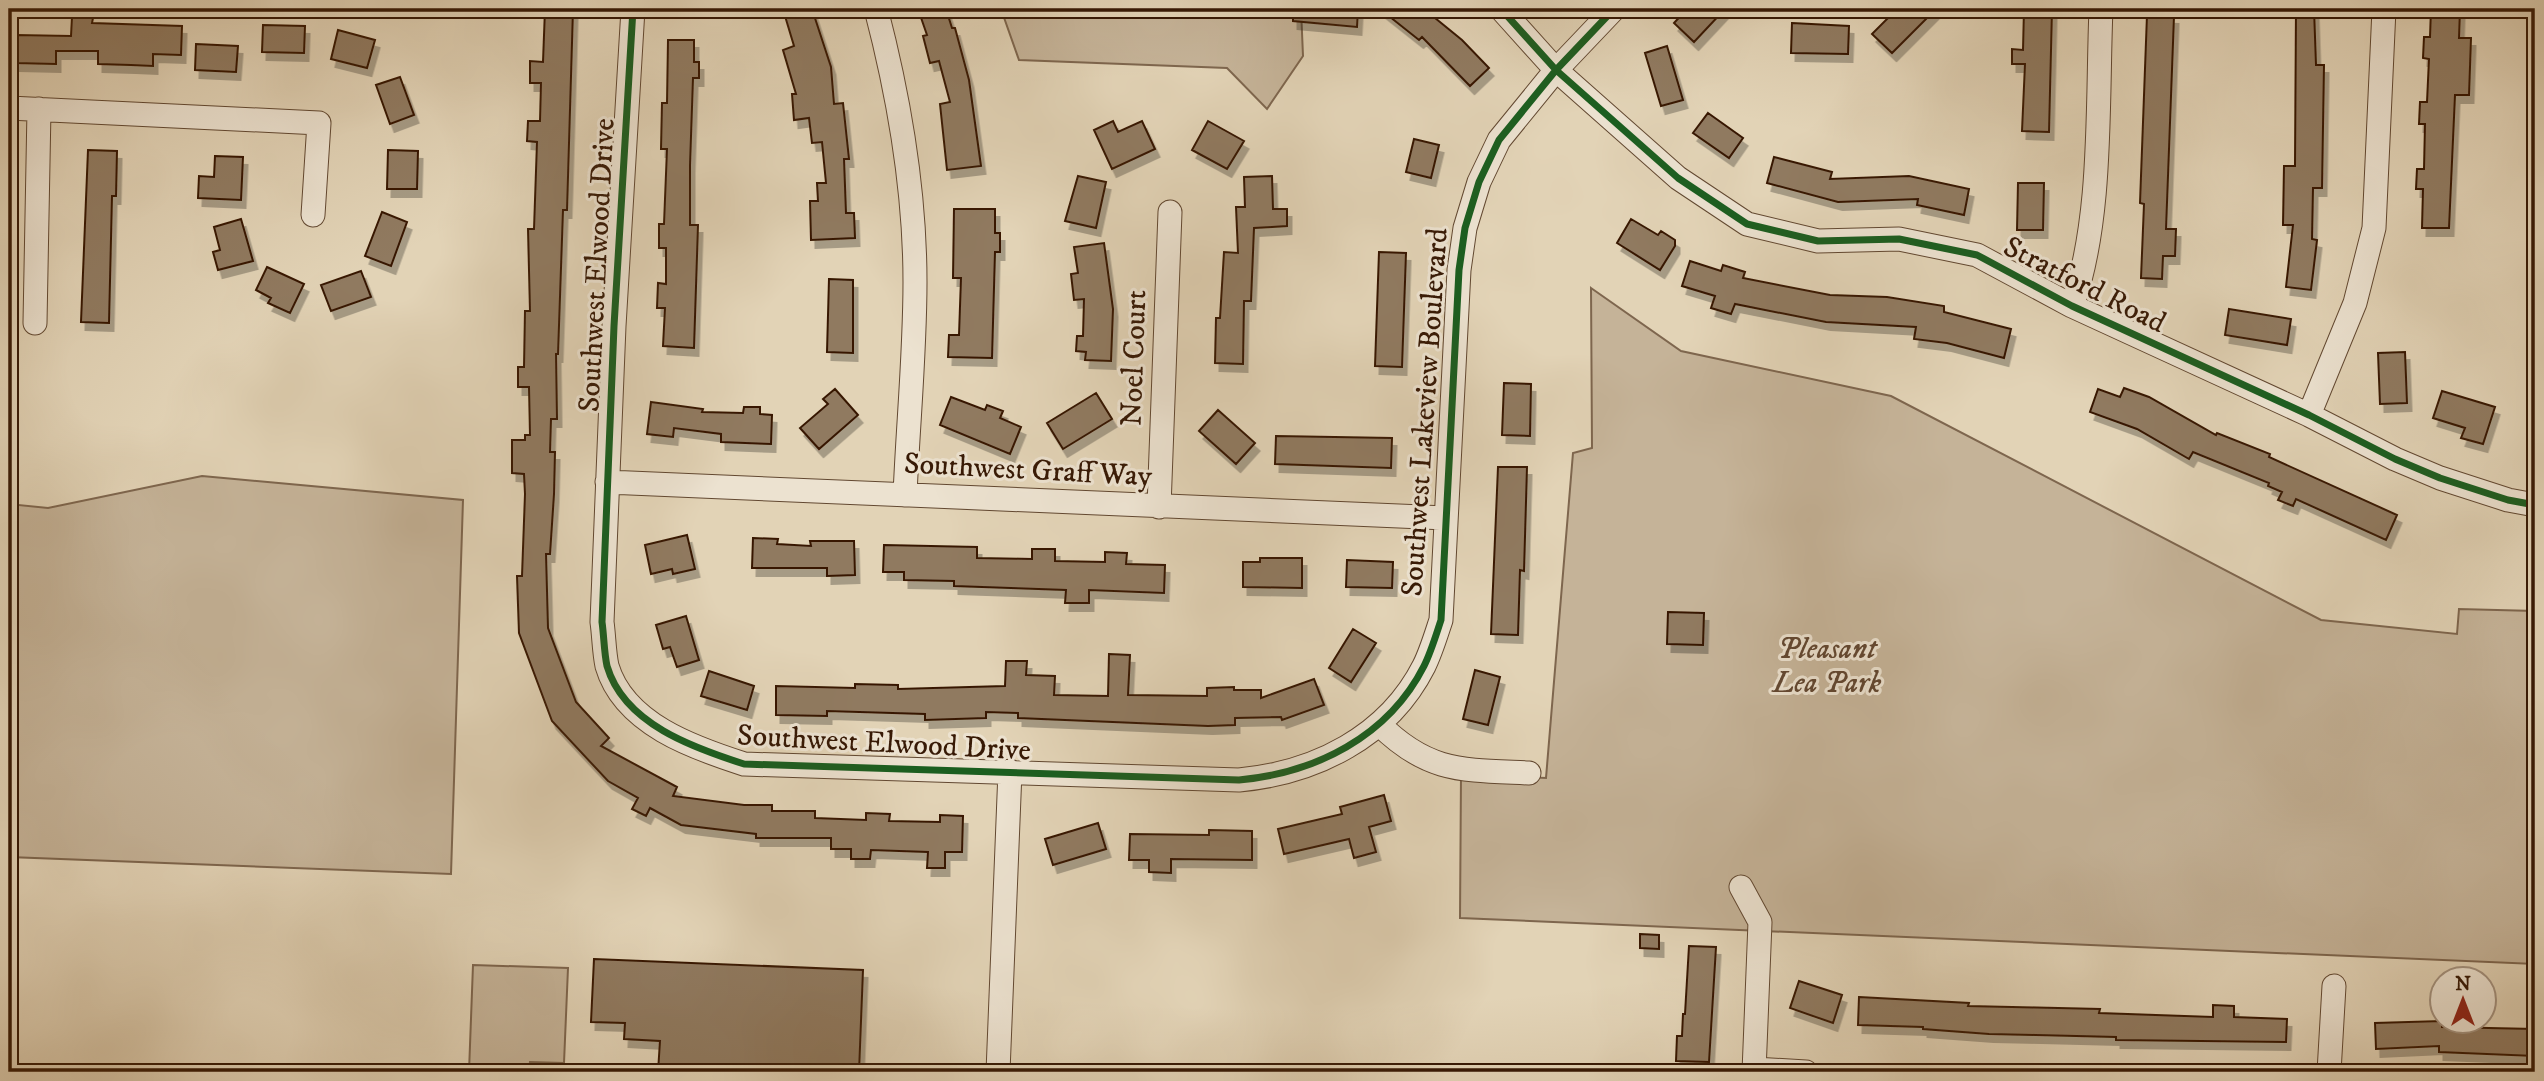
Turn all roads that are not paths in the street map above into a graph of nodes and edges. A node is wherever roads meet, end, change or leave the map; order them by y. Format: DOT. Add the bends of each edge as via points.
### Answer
graph roads {
  1 [pos="633,9"];
  2 [pos="876,9"];
  3 [pos="1501,9"];
  4 [pos="1614,9"];
  5 [pos="2101,9"];
  6 [pos="2384,9"];
  7 [pos="1556,70"];
  8 [pos="9,108"];
  9 [pos="39,109"];
  10 [pos="1170,212"];
  11 [pos="313,215"];
  12 [pos="2072,306"];
  13 [pos="35,323"];
  14 [pos="2309,415"];
  15 [pos="607,482"];
  16 [pos="905,495"];
  17 [pos="2535,505"];
  18 [pos="1159,507"];
  19 [pos="1446,518"];
  20 [pos="1379,724"];
  21 [pos="1010,771"];
  22 [pos="1529,773"];
  23 [pos="1741,887"];
  24 [pos="2334,986"];
  25 [pos="1754,1071"];
  26 [pos="998,1072"];
  27 [pos="1806,1072"];
  28 [pos="2329,1072"];
  1 -- 15 [label="street, Southwest Elwood Drive"];
  2 -- 16 [label="street" via="909,181 915,281"];
  3 -- 7 [label="street, Stratford Road"];
  4 -- 7 [label="street, Southwest Lakeview Boulevard"];
  5 -- 12 [label="street" via="2091,223 2083,274"];
  6 -- 14 [label="street" via="2374,229 2355,303"];
  7 -- 12 [label="street, Stratford Road" via="1678,178 1747,224 1818,241 1899,239 1977,255"];
  7 -- 19 [label="street, Southwest Lakeview Boulevard" via="1499,140 1479,182 1465,228"];
  8 -- 9 [label="street"];
  9 -- 11 [label="street" via="319,123"];
  9 -- 13 [label="street"];
  10 -- 18 [label="street, Noel Court"];
  12 -- 14 [label="street, Stratford Road"];
  14 -- 17 [label="street, Stratford Road" via="2440,478"];
  15 -- 16 [label="street, Southwest Graff Way"];
  15 -- 21 [label="street, Southwest Elwood Drive" via="602,622 608,667 629,705 689,747 744,764"];
  16 -- 18 [label="street, Southwest Graff Way"];
  18 -- 19 [label="street, Southwest Graff Way"];
  19 -- 20 [label="street, Southwest Lakeview Boulevard" via="1441,620 1424,666"];
  20 -- 21 [label="street, Southwest Elwood Drive" via="1342,752 1274,777 1239,780"];
  20 -- 22 [label="street" via="1402,747 1440,765"];
  21 -- 26 [label="street"];
  23 -- 25 [label="street" via="1760,922"];
  24 -- 28 [label="street"];
  25 -- 27 [label="street"];
}
